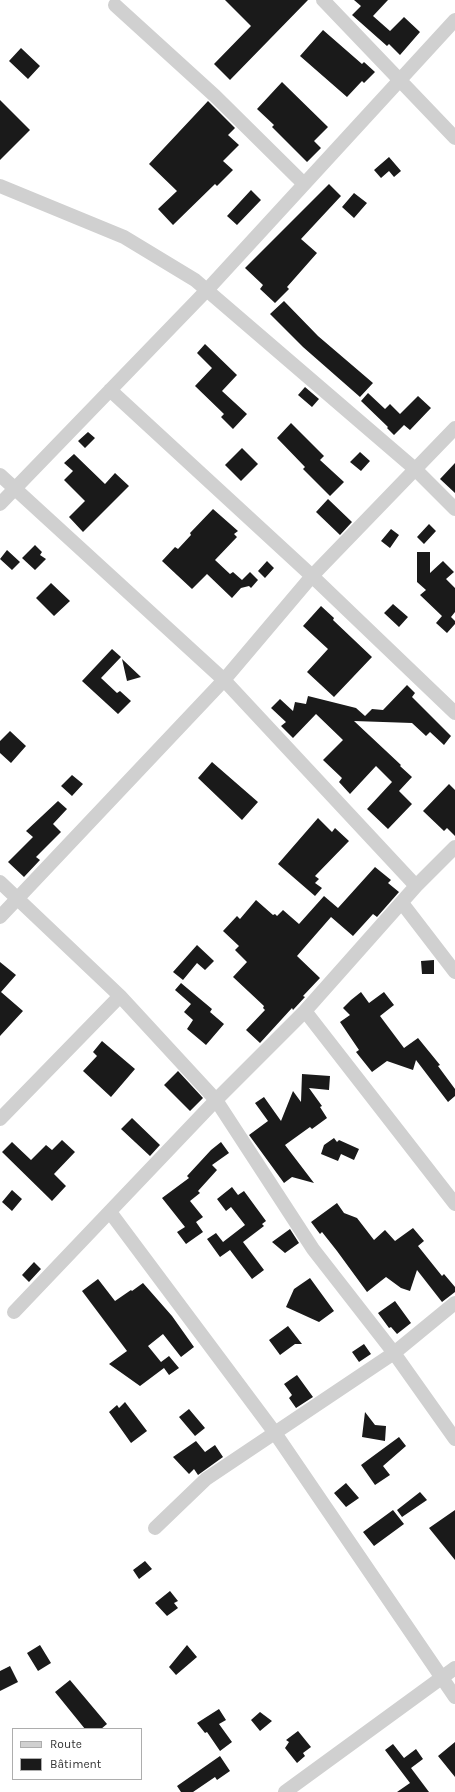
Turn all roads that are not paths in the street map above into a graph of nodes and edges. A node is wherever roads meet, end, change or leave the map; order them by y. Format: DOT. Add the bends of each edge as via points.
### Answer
graph roads {
  1 [pos="323,0"];
  2 [pos="115,5"];
  3 [pos="455,20"];
  4 [pos="399,80"];
  5 [pos="455,138"];
  6 [pos="304,184"];
  7 [pos="0,186"];
  8 [pos="207,290"];
  9 [pos="110,390"];
  10 [pos="455,428"];
  11 [pos="415,469"];
  12 [pos="0,475"];
  13 [pos="15,489"];
  14 [pos="0,504"];
  15 [pos="455,509"];
  16 [pos="312,576"];
  17 [pos="224,680"];
  18 [pos="455,713"];
  19 [pos="455,847"];
  20 [pos="0,882"];
  21 [pos="416,886"];
  22 [pos="18,899"];
  23 [pos="402,903"];
  24 [pos="0,917"];
  25 [pos="455,972"];
  26 [pos="120,996"];
  27 [pos="305,1011"];
  28 [pos="216,1100"];
  29 [pos="0,1119"];
  30 [pos="455,1204"];
  31 [pos="110,1212"];
  32 [pos="455,1303"];
  33 [pos="14,1312"];
  34 [pos="394,1353"];
  35 [pos="275,1432"];
  36 [pos="455,1439"];
  37 [pos="156,1528"];
  38 [pos="455,1668"];
  39 [pos="441,1679"];
  40 [pos="455,1697"];
  41 [pos="285,1792"];
  1 -- 4 [label="street"];
  2 -- 6 [label="street" via="215,96"];
  3 -- 4 [label="street"];
  4 -- 5 [label="street"];
  4 -- 6 [label="street"];
  6 -- 8 [label="street"];
  7 -- 8 [label="street" via="124,237"];
  8 -- 9 [label="street"];
  8 -- 11 [label="street"];
  9 -- 13 [label="street"];
  9 -- 16 [label="street"];
  10 -- 11 [label="street"];
  11 -- 15 [label="street"];
  11 -- 16 [label="street"];
  12 -- 13 [label="street"];
  13 -- 14 [label="street"];
  13 -- 17 [label="street"];
  16 -- 17 [label="street"];
  16 -- 18 [label="street"];
  17 -- 21 [label="street"];
  17 -- 22 [label="street"];
  19 -- 21 [label="street"];
  20 -- 22 [label="street"];
  21 -- 23 [label="street"];
  22 -- 24 [label="street"];
  22 -- 26 [label="street"];
  23 -- 25 [label="street"];
  23 -- 27 [label="street"];
  26 -- 28 [label="street"];
  26 -- 29 [label="street"];
  27 -- 28 [label="street"];
  27 -- 30 [label="street"];
  28 -- 31 [label="street"];
  28 -- 34 [label="street" via="313,1249"];
  31 -- 33 [label="street"];
  31 -- 35 [label="street"];
  32 -- 34 [label="street"];
  34 -- 35 [label="street"];
  34 -- 36 [label="street"];
  35 -- 37 [label="street" via="206,1479"];
  35 -- 39 [label="street"];
  38 -- 39 [label="street"];
  39 -- 40 [label="street"];
  39 -- 41 [label="street"];
}
